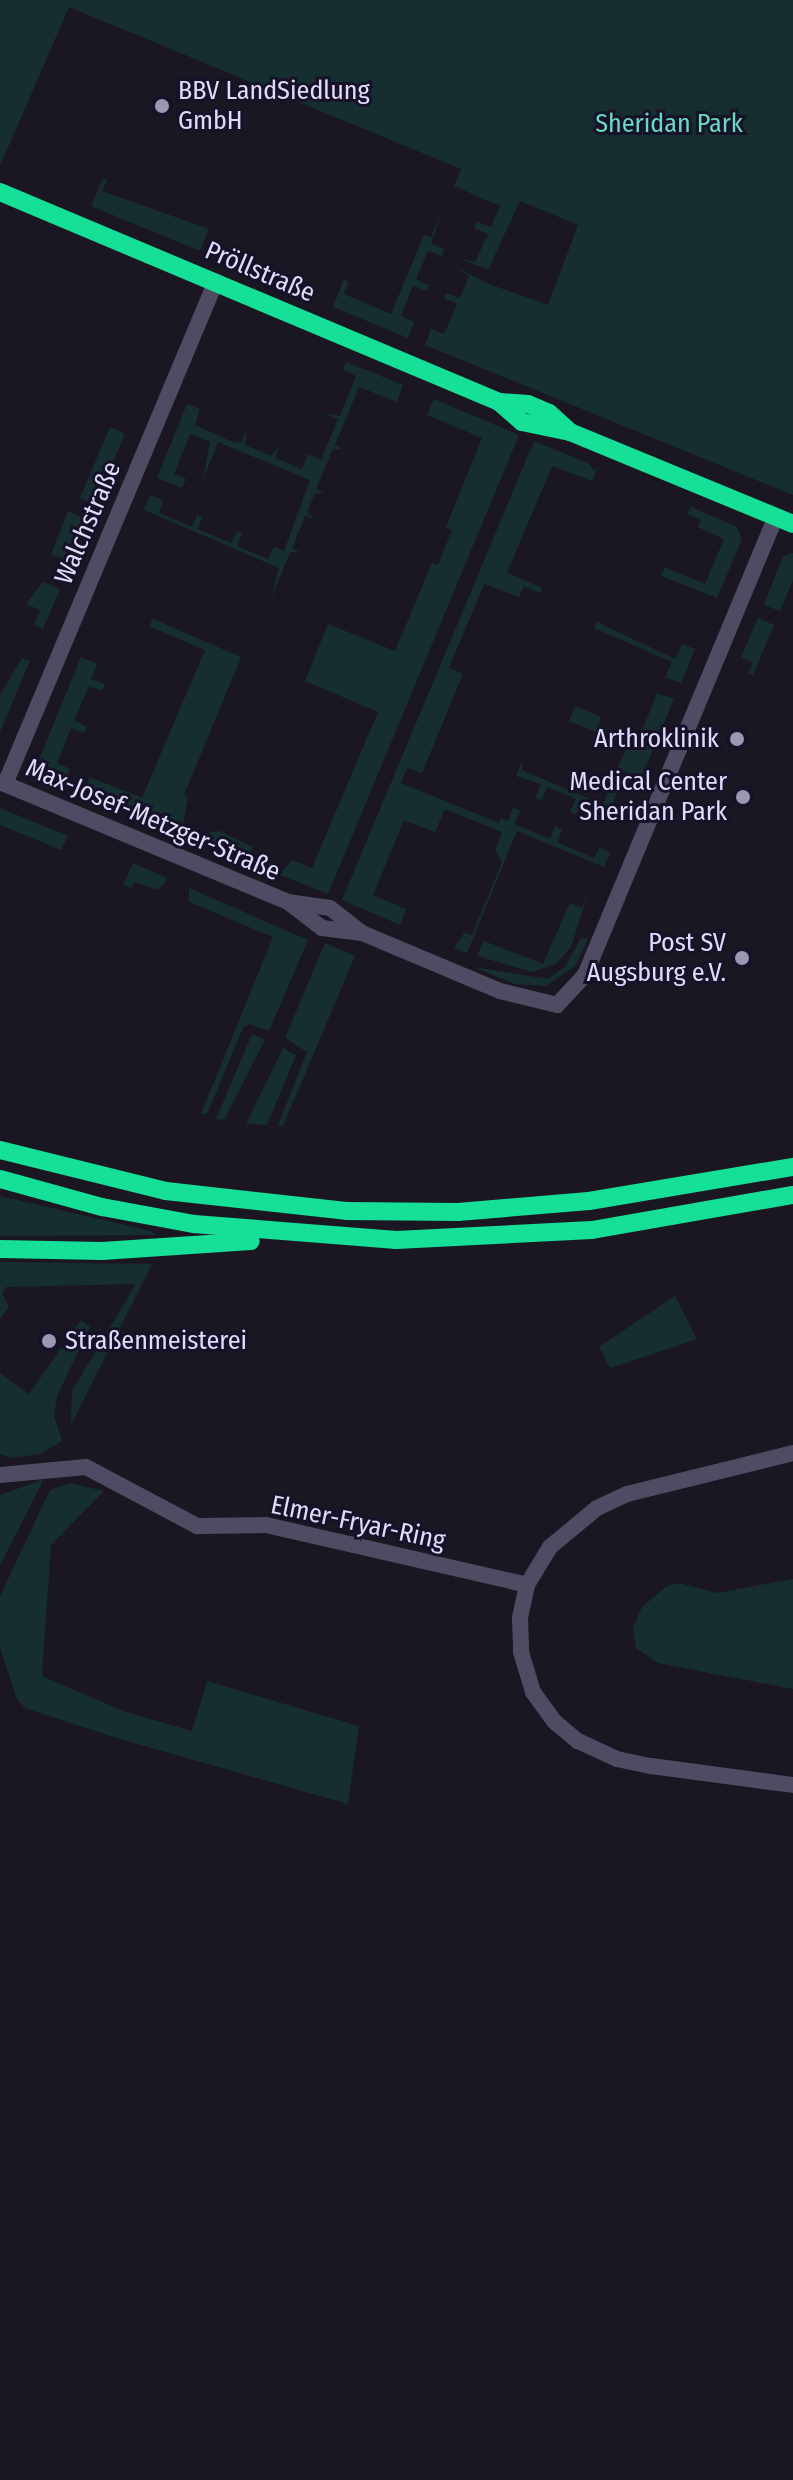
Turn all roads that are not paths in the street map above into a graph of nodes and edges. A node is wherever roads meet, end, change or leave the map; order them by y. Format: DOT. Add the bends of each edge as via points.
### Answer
graph roads {
  1 [pos="0,192"];
  2 [pos="216,281"];
  3 [pos="784,521"];
  4 [pos="2,783"];
  5 [pos="0,1150"];
  6 [pos="793,1167"];
  7 [pos="0,1179"];
  8 [pos="793,1195"];
  9 [pos="285,1235"];
  10 [pos="0,1249"];
  11 [pos="793,1453"];
  12 [pos="0,1475"];
  13 [pos="527,1585"];
  14 [pos="793,1785"];
  1 -- 2 [label="main road, Pröllstraße"];
  2 -- 3 [label="main road, Pröllstraße" via="499,402 522,422 570,432"];
  2 -- 4 [label="street, Walchstraße"];
  3 -- 4 [label="street, Max-Josef-Metzger-Straße" via="585,975 557,1005 535,1004 362,933 340,912 288,902"];
  5 -- 6 [label="main road" via="187,1195 346,1211 458,1212 589,1201"];
  7 -- 9 [label="main road" via="174,1221"];
  8 -- 9 [label="main road" via="658,1220 518,1237 396,1240"];
  9 -- 10 [label="main road" via="182,1248"];
  11 -- 13 [label="street" via="611,1499 558,1539"];
  12 -- 13 [label="street, Elmer-Fryar-Ring" via="86,1467 197,1526 266,1525"];
  13 -- 14 [label="street" via="520,1618 526,1673 555,1722 578,1741 617,1759 664,1769"];
}
